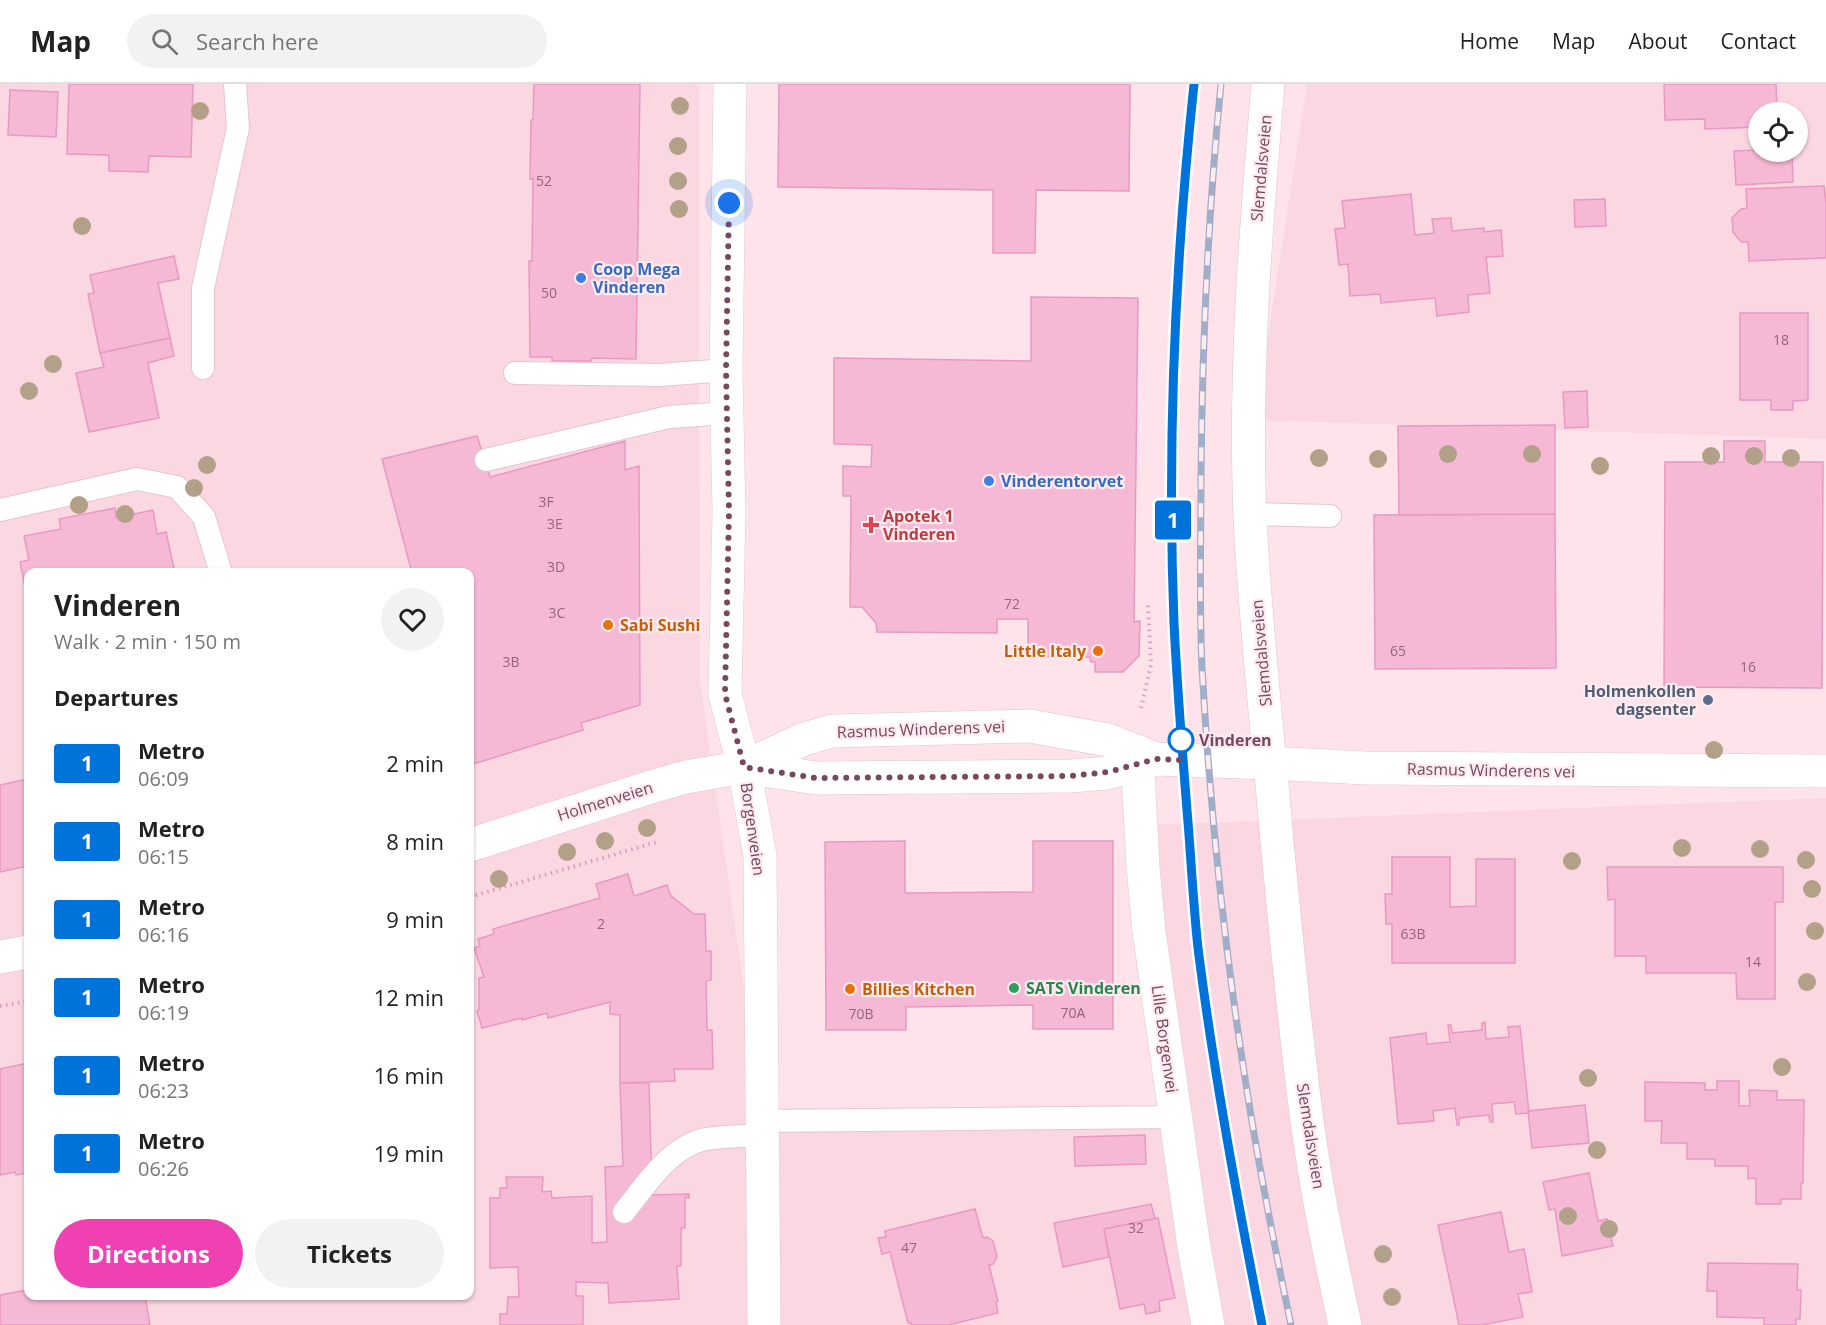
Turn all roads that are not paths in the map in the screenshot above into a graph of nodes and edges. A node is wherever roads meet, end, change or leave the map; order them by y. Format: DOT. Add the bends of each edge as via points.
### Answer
graph roads {
  1 [pos="235,84"];
  2 [pos="730,84"];
  3 [pos="1268,84"];
  4 [pos="203,368"];
  5 [pos="726,370"];
  6 [pos="515,373"];
  7 [pos="728,413"];
  8 [pos="486,460"];
  9 [pos="0,510"];
  10 [pos="1250,514"];
  11 [pos="1330,516"];
  12 [pos="219,568"];
  13 [pos="1144,758"];
  14 [pos="1270,763"];
  15 [pos="744,767"];
  16 [pos="1826,771"];
  17 [pos="474,844"];
  18 [pos="24,953"];
  19 [pos="0,957"];
  20 [pos="1176,1117"];
  21 [pos="762,1128"];
  22 [pos="624,1212"];
  23 [pos="764,1325"];
  24 [pos="1208,1325"];
  25 [pos="1345,1325"];
  1 -- 4 [label="lane" via="238,128 203,288"];
  2 -- 5 [label="street, Borgenveien"];
  3 -- 10 [label="street, Slemdalsveien" via="1252,326"];
  5 -- 6 [label="lane" via="660,375"];
  5 -- 7 [label="street, Borgenveien"];
  7 -- 8 [label="lane" via="669,417"];
  7 -- 15 [label="street, Borgenveien" via="725,694"];
  9 -- 12 [label="lane" via="137,479 177,486 204,517"];
  10 -- 11 [label="lane"];
  10 -- 14 [label="street, Slemdalsveien"];
  13 -- 14 [label="street, Rasmus Winderens vei"];
  13 -- 15 [label="street, Rasmus Winderens vei" via="1108,772 1070,776 816,778"];
  13 -- 15 [label="street, Rasmus Winderens vei" via="1108,740 1030,726 832,731 804,739"];
  13 -- 20 [label="street, Lille Borgenvei" via="1143,867"];
  14 -- 16 [label="street, Rasmus Winderens vei" via="1365,768"];
  14 -- 25 [label="street, Slemdalsveien" via="1307,1119"];
  15 -- 17 [label="street, Holmenveien" via="686,777"];
  15 -- 21 [label="street, Borgenveien" via="760,856"];
  18 -- 19 [label="street"];
  20 -- 21 [label="lane"];
  20 -- 24 [label="street, Lille Borgenvei"];
  21 -- 22 [label="lane" via="705,1139 681,1149"];
  21 -- 23 [label="street, Borgenveien"];
}
